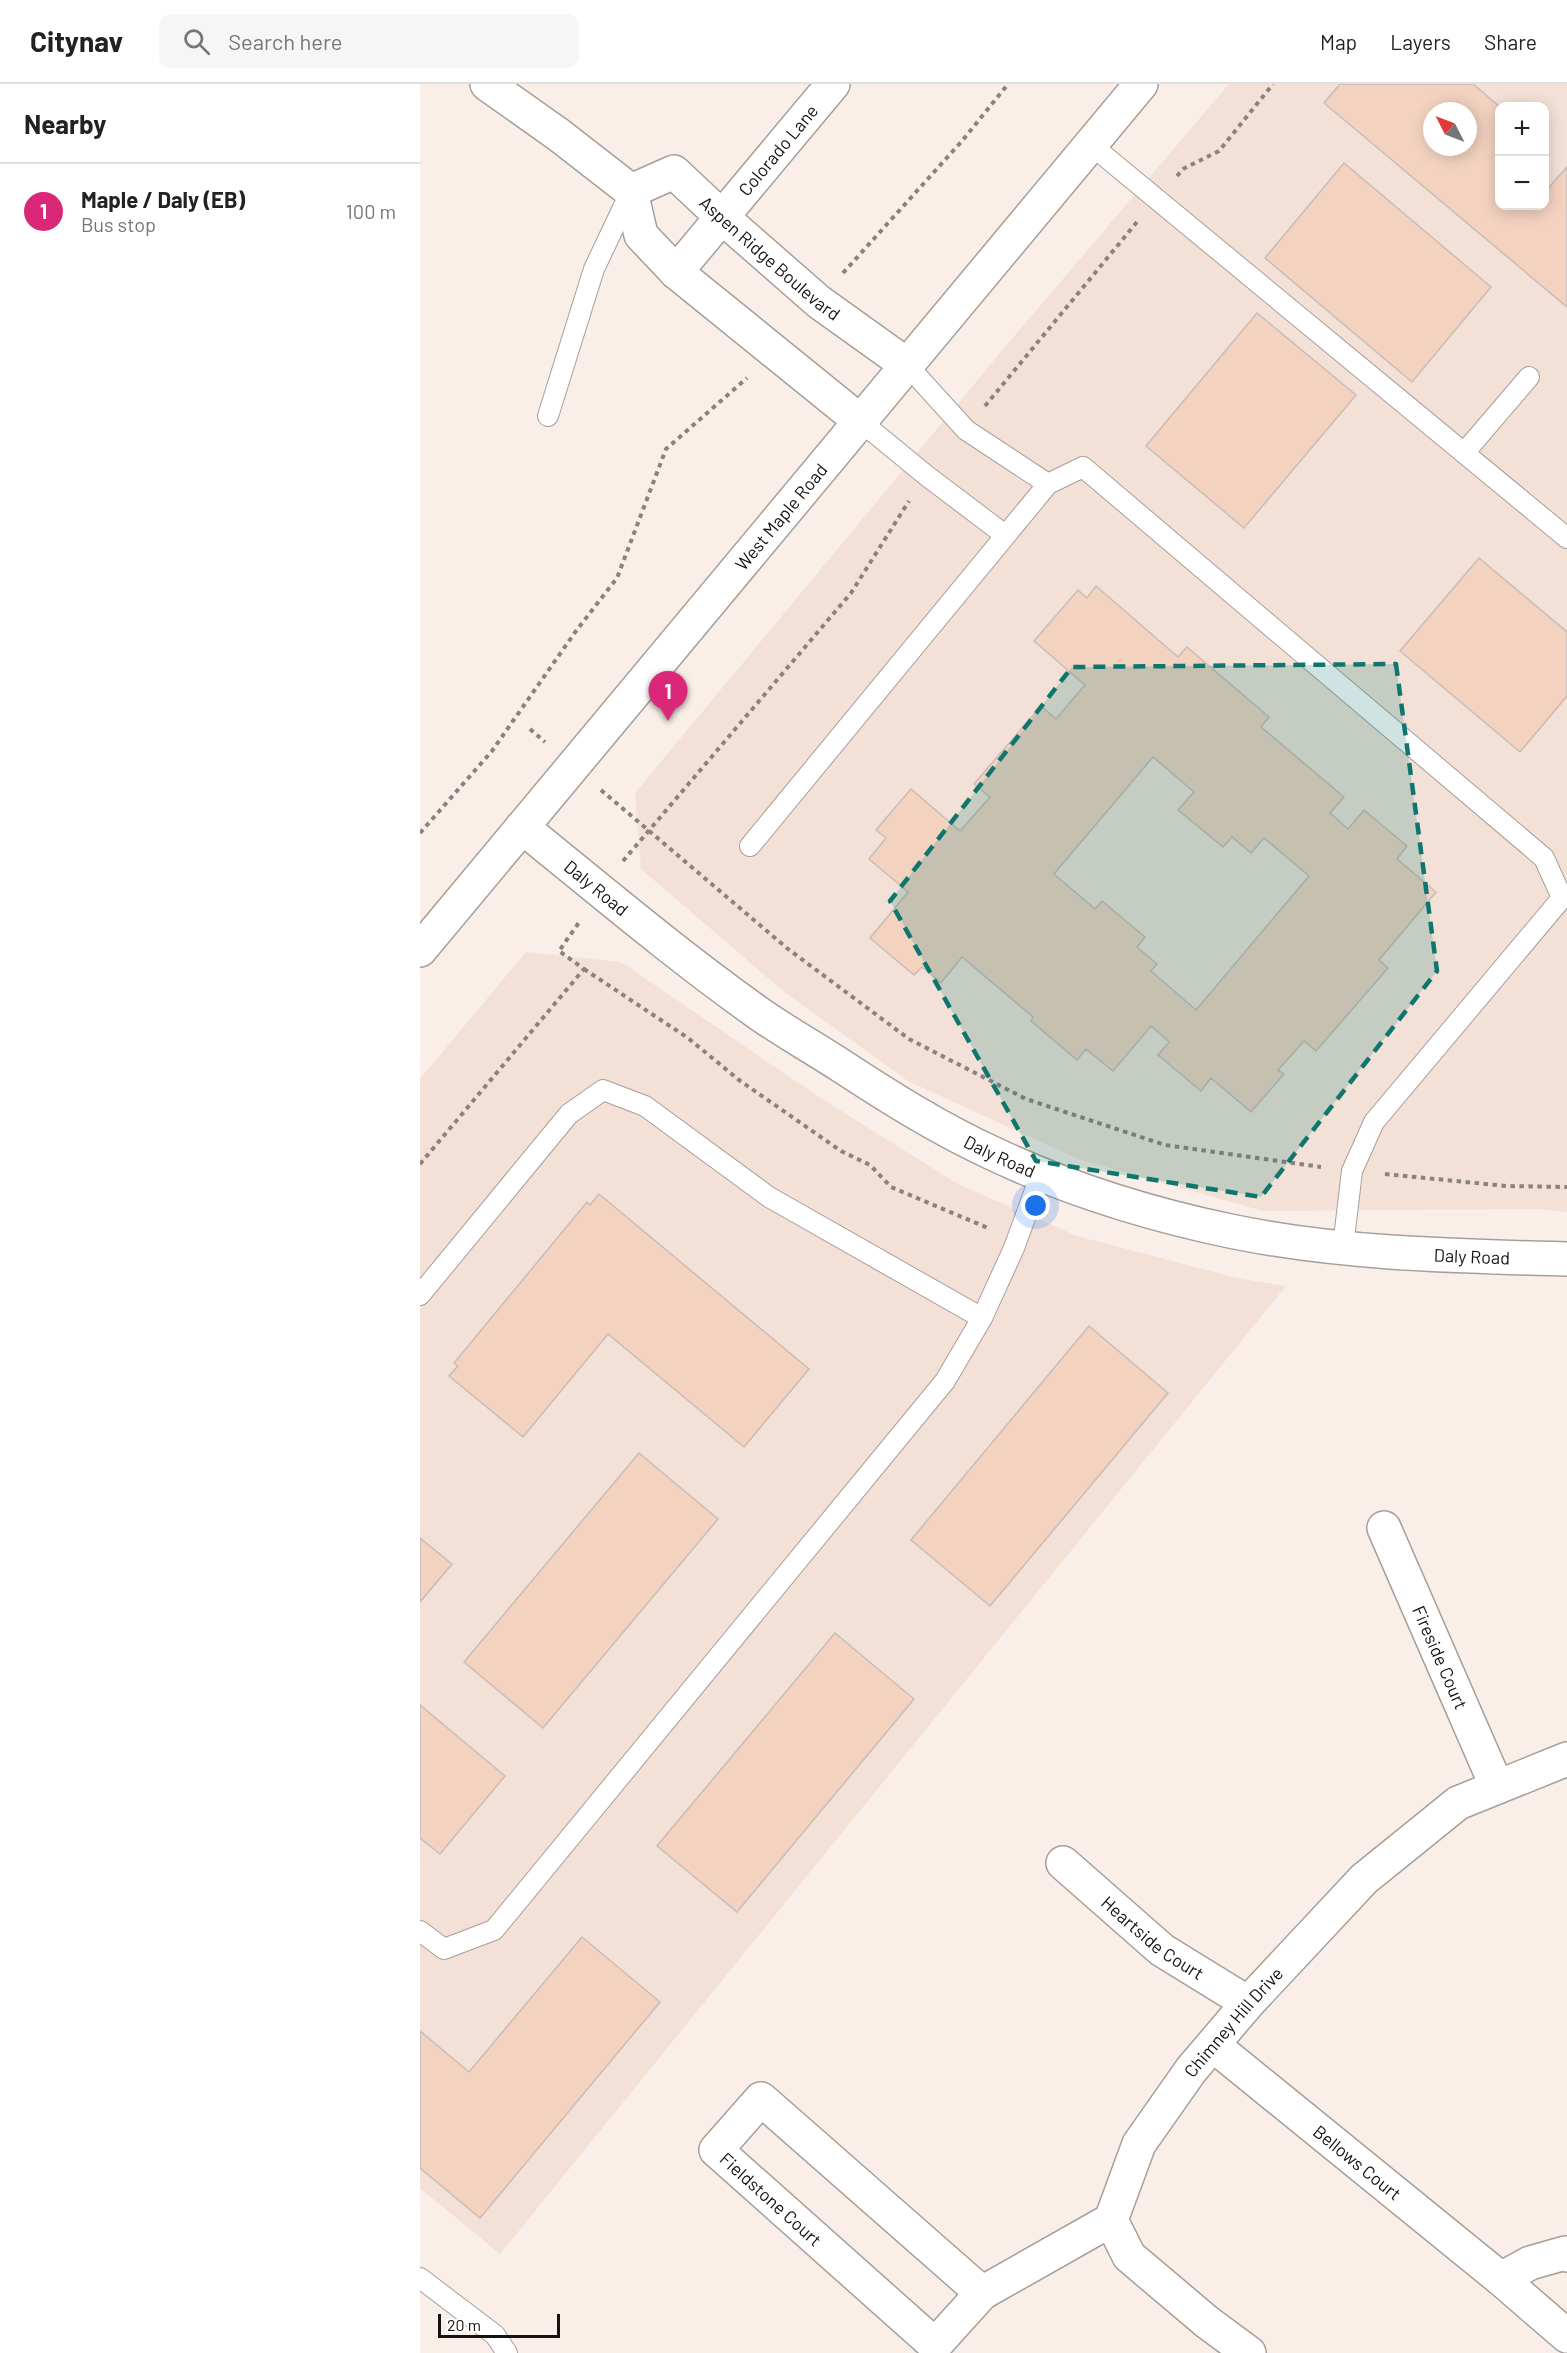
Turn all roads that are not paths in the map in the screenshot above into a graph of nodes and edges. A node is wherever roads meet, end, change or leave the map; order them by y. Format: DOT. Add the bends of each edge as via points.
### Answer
graph roads {
  1 [pos="487,84"];
  2 [pos="833,84"];
  3 [pos="1141,84"];
  4 [pos="1090,144"];
  5 [pos="631,191"];
  6 [pos="723,218"];
  7 [pos="676,272"];
  8 [pos="907,365"];
  9 [pos="1529,377"];
  10 [pos="548,416"];
  11 [pos="860,421"];
  12 [pos="1464,453"];
  13 [pos="1048,484"];
  14 [pos="1005,535"];
  15 [pos="1567,538"];
  16 [pos="522,827"];
  17 [pos="750,846"];
  18 [pos="420,950"];
  19 [pos="1041,1174"];
  20 [pos="1342,1247"];
  21 [pos="1567,1259"];
  22 [pos="420,1295"];
  23 [pos="982,1318"];
  24 [pos="1384,1528"];
  25 [pos="1567,1759"];
  26 [pos="1497,1787"];
  27 [pos="1063,1863"];
  28 [pos="420,1931"];
  29 [pos="1248,2003"];
  30 [pos="1213,2045"];
  31 [pos="1111,2220"];
  32 [pos="1567,2255"];
  33 [pos="420,2278"];
  34 [pos="1501,2279"];
  35 [pos="982,2293"];
  36 [pos="1567,2336"];
  37 [pos="507,2353"];
  38 [pos="1249,2353"];
  1 -- 5 [label="street"];
  2 -- 6 [label="street, Colorado Lane"];
  3 -- 4 [label="street, West Maple Road"];
  4 -- 8 [label="street, West Maple Road"];
  4 -- 12 [label="lane"];
  5 -- 6 [label="street, Aspen Ridge Boulevard" via="675,172"];
  5 -- 7 [label="street" via="641,235"];
  5 -- 10 [label="lane" via="594,269"];
  6 -- 7 [label="street, Colorado Lane"];
  6 -- 8 [label="street, Aspen Ridge Boulevard" via="819,302"];
  7 -- 11 [label="street"];
  8 -- 11 [label="street, West Maple Road"];
  8 -- 13 [label="lane" via="966,430"];
  9 -- 12 [label="lane"];
  11 -- 14 [label="lane"];
  11 -- 16 [label="street, West Maple Road"];
  12 -- 15 [label="lane"];
  13 -- 14 [label="lane"];
  13 -- 20 [label="lane" via="1083,467 1544,858 1562,898 1374,1122 1352,1171"];
  14 -- 17 [label="lane"];
  16 -- 18 [label="street, West Maple Road"];
  16 -- 19 [label="street, Daly Road" via="763,1017 913,1112"];
  19 -- 20 [label="street, Daly Road" via="1141,1209 1231,1231"];
  19 -- 23 [label="lane" via="1014,1248"];
  20 -- 21 [label="street, Daly Road" via="1421,1255"];
  22 -- 23 [label="lane" via="569,1114 603,1090 645,1106 769,1197"];
  23 -- 28 [label="lane" via="945,1381 494,1930 444,1949"];
  24 -- 26 [label="street, Fireside Court"];
  25 -- 26 [label="street, Chimney Hill Drive"];
  26 -- 29 [label="street, Chimney Hill Drive" via="1458,1803 1364,1879"];
  27 -- 29 [label="street, Heartside Court" via="1162,1950"];
  29 -- 30 [label="street, Chimney Hill Drive"];
  30 -- 31 [label="street, Chimney Hill Drive" via="1139,2144"];
  30 -- 34 [label="street, Bellows Court"];
  31 -- 35 [label="street, Fieldstone Court"];
  31 -- 38 [label="street" via="1129,2256"];
  32 -- 34 [label="street" via="1530,2263"];
  33 -- 37 [label="lane" via="495,2335"];
  34 -- 36 [label="street, Bellows Court"];
  35 -- 35 [label="street, Fieldstone Court" via="761,2098 716,2150 935,2345"];
}
